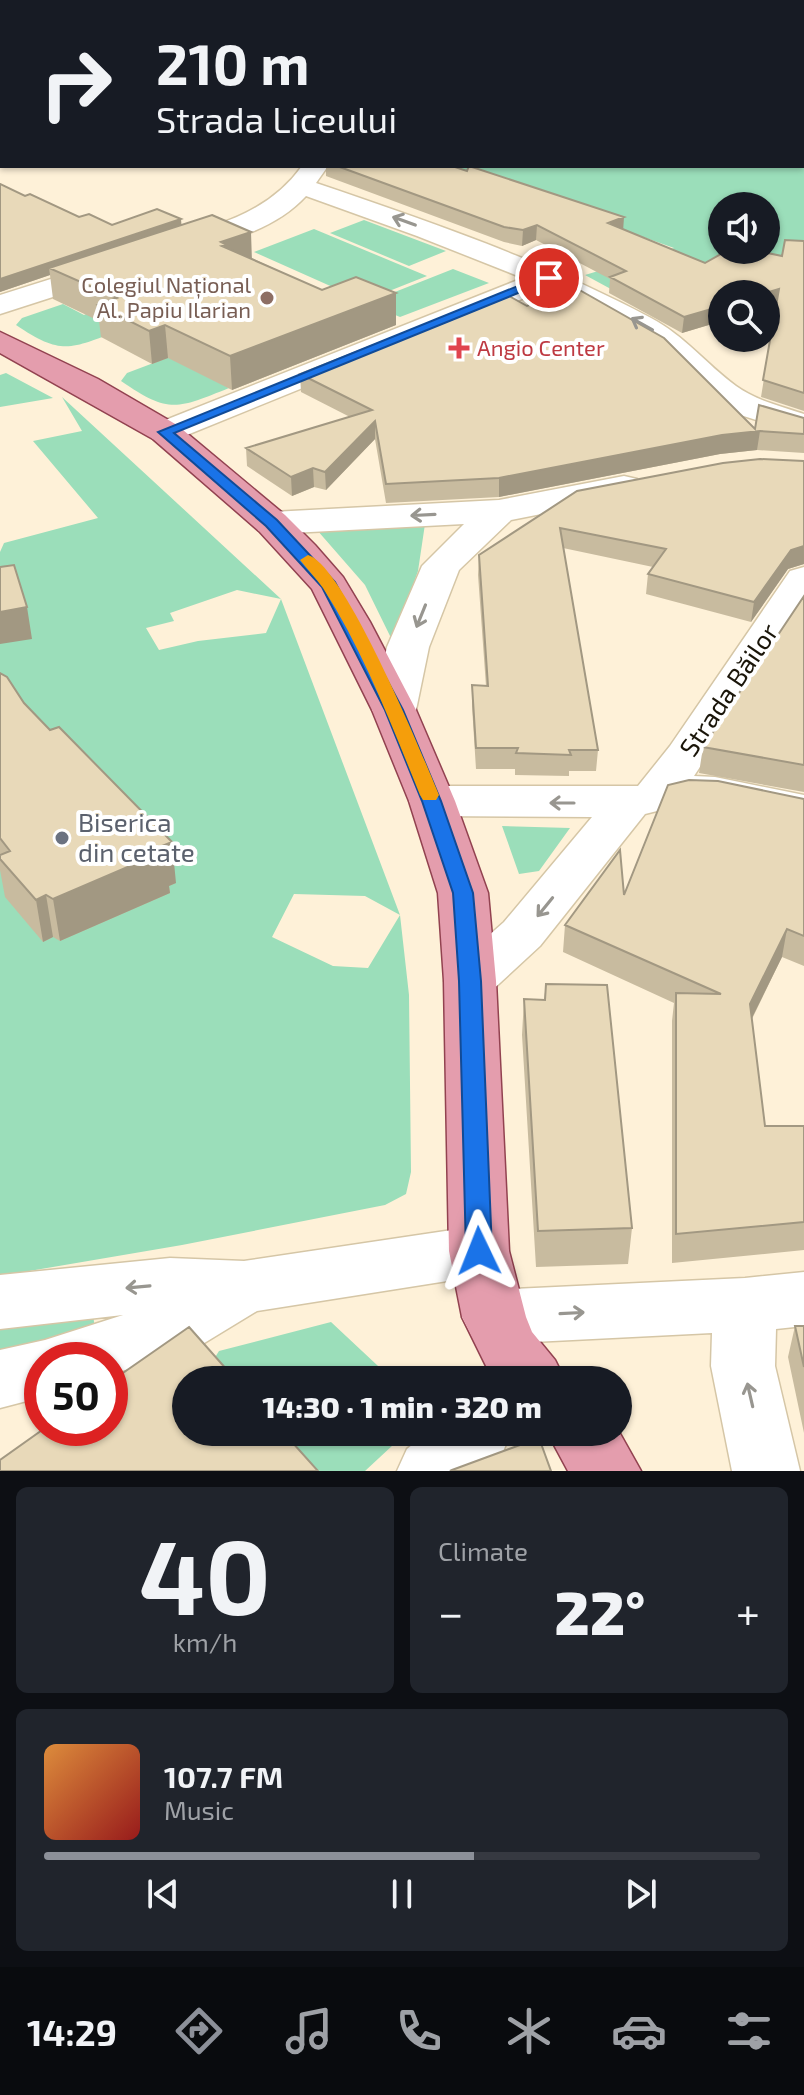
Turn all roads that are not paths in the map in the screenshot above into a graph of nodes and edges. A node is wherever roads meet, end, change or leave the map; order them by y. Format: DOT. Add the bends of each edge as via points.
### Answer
graph roads {
  1 [pos="308,176"];
  2 [pos="549,278"];
  3 [pos="0,305"];
  4 [pos="0,341"];
  5 [pos="804,425"];
  6 [pos="165,432"];
  7 [pos="661,480"];
  8 [pos="499,511"];
  9 [pos="272,523"];
  10 [pos="804,579"];
  11 [pos="394,710"];
  12 [pos="432,801"];
  13 [pos="641,801"];
  14 [pos="804,810"];
  15 [pos="470,981"];
  16 [pos="479,1251"];
  17 [pos="244,1287"];
  18 [pos="0,1302"];
  19 [pos="774,1302"];
  20 [pos="494,1317"];
  21 [pos="127,1342"];
  22 [pos="521,1366"];
  23 [pos="24,1373"];
  24 [pos="0,1379"];
  25 [pos="461,1446"];
  26 [pos="590,1446"];
  27 [pos="431,1471"];
  28 [pos="607,1471"];
  29 [pos="766,1471"];
  2 -- 1 [label="street, one-way" via="339,197"];
  1 -- 3 [label="street" via="281,205 249,221"];
  5 -- 2 [label="street, one-way" via="743,405 653,331"];
  2 -- 6 [label="street"];
  4 -- 6 [label="main road"];
  6 -- 9 [label="main road"];
  7 -- 8 [label="street"];
  8 -- 9 [label="street, one-way"];
  8 -- 11 [label="street, one-way" via="441,566 408,647"];
  9 -- 11 [label="main road" via="329,585"];
  10 -- 13 [label="street, Strada Băilor" via="686,756"];
  11 -- 12 [label="main road"];
  13 -- 12 [label="street, one-way"];
  12 -- 15 [label="main road" via="463,893"];
  13 -- 14 [label="street" via="685,790 715,791"];
  13 -- 15 [label="street, Strada Băilor, one-way" via="522,934"];
  15 -- 16 [label="main road"];
  16 -- 17 [label="street"];
  16 -- 20 [label="main road"];
  17 -- 18 [label="street, one-way" via="170,1284"];
  17 -- 21 [label="street" via="179,1326"];
  20 -- 19 [label="street, one-way"];
  29 -- 19 [label="street, one-way" via="743,1366"];
  20 -- 22 [label="main road"];
  23 -- 24 [label="street"];
  25 -- 27 [label="street"];
  26 -- 28 [label="main road"];
}
